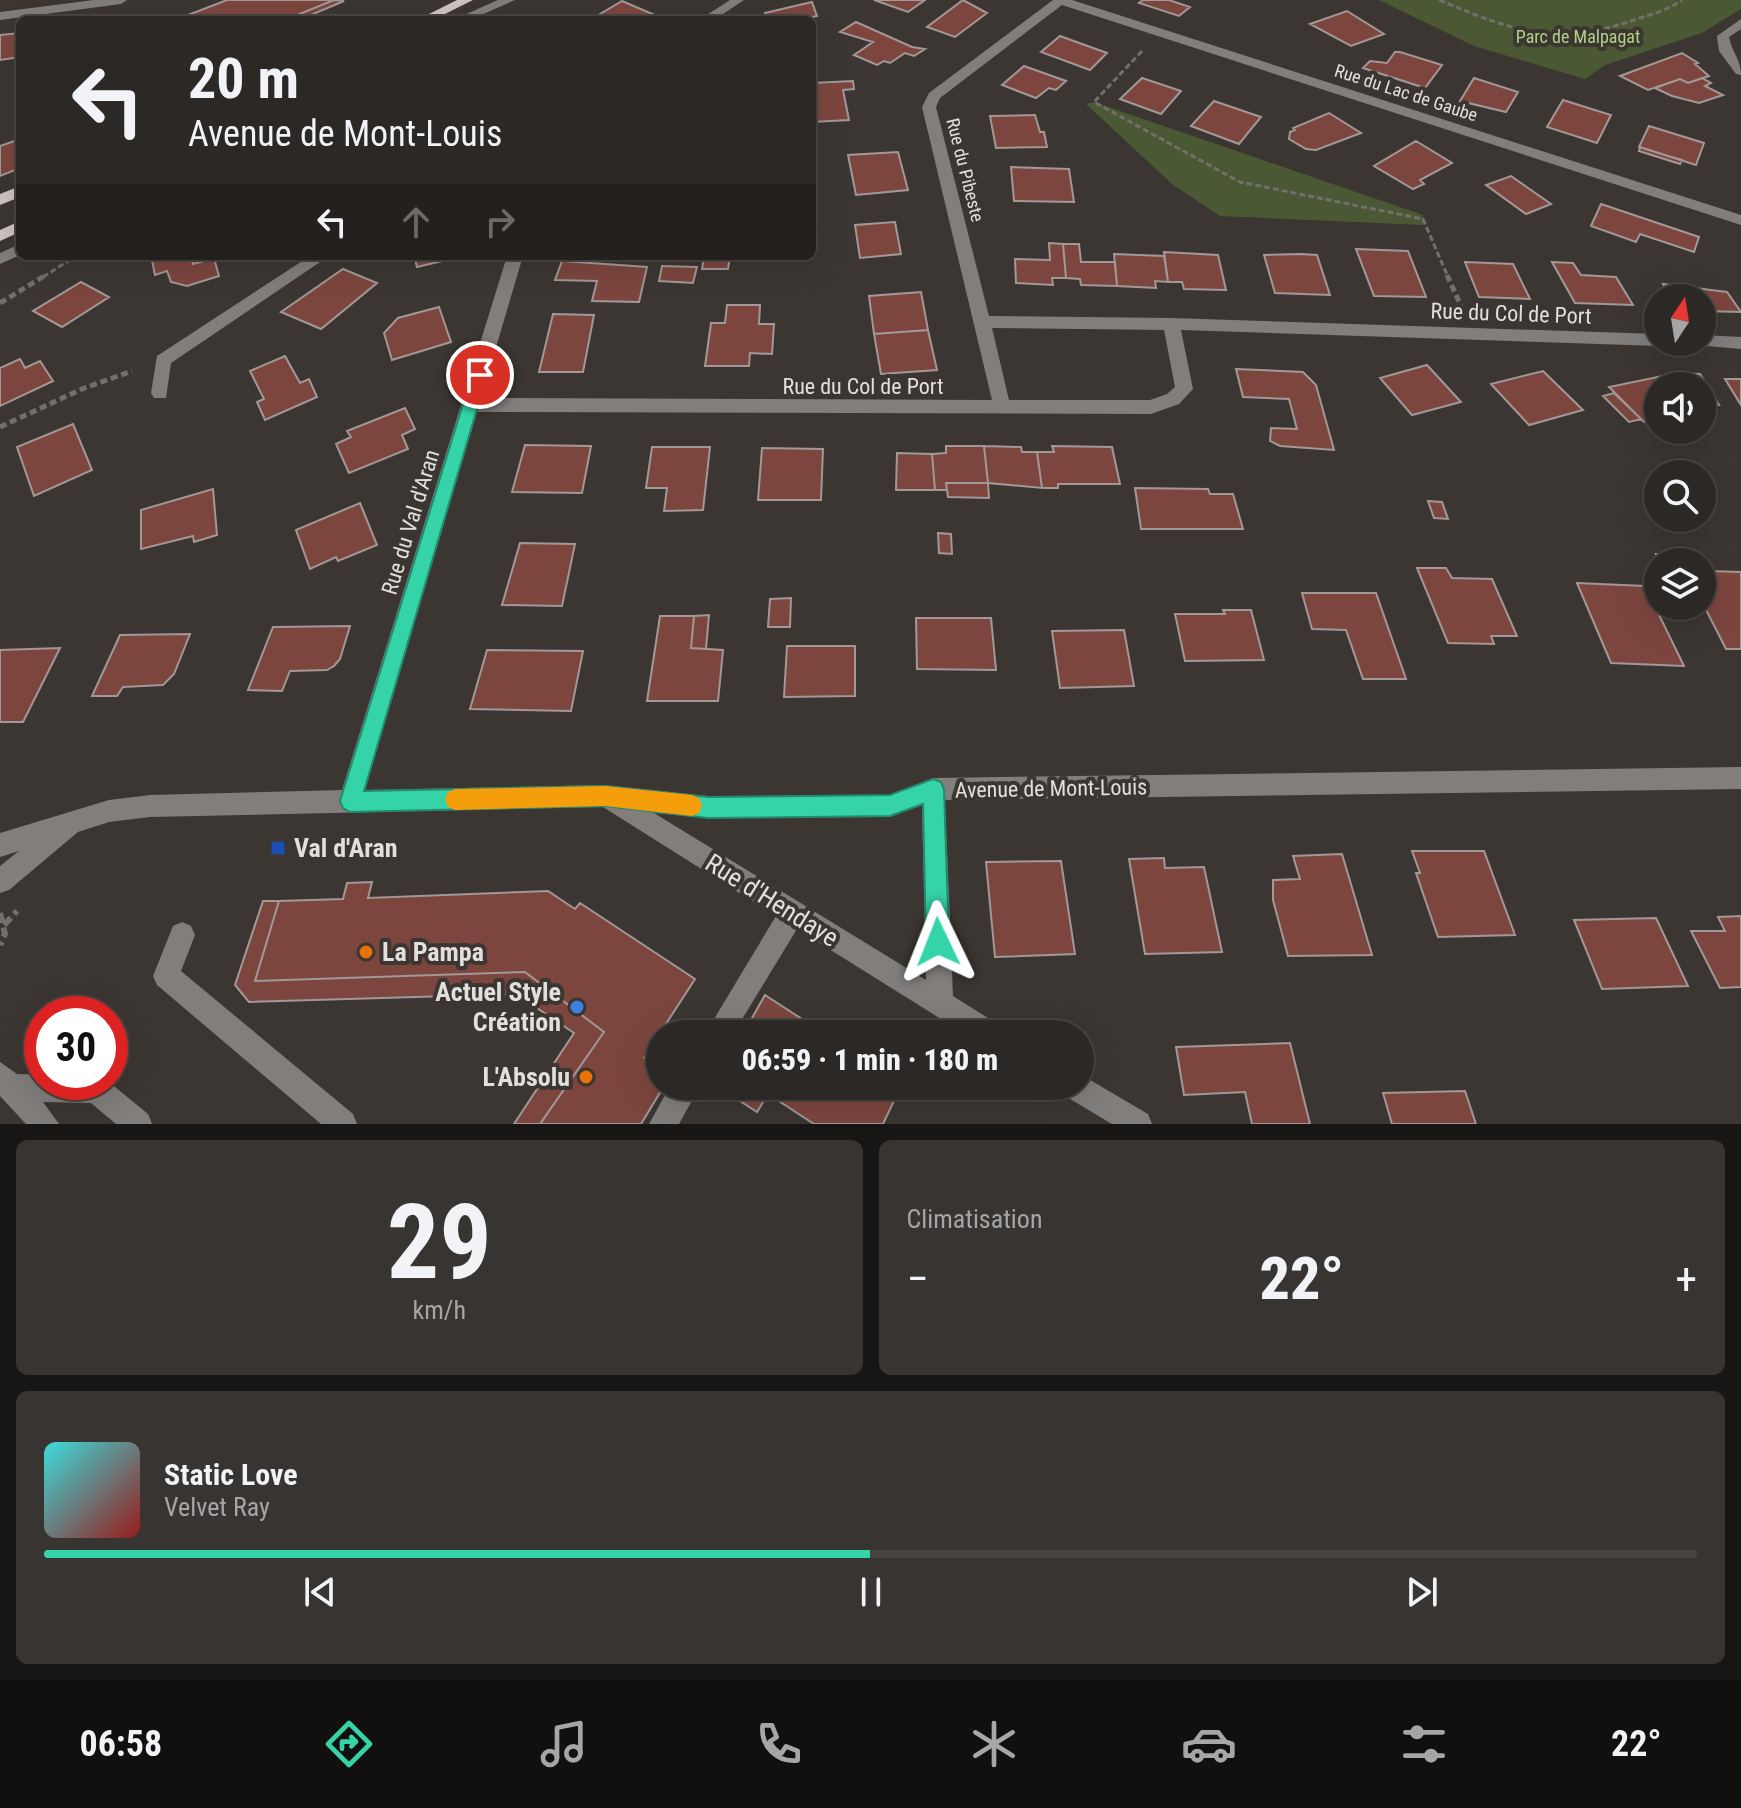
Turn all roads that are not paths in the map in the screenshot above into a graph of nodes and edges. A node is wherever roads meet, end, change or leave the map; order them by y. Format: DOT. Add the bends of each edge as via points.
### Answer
graph roads {
  1 [pos="121,0"];
  2 [pos="467,0"];
  3 [pos="509,0"];
  4 [pos="738,0"];
  5 [pos="1060,0"];
  6 [pos="0,16"];
  7 [pos="432,16"];
  8 [pos="469,16"];
  9 [pos="712,16"];
  10 [pos="1741,23"];
  11 [pos="1741,71"];
  12 [pos="1741,220"];
  13 [pos="315,260"];
  14 [pos="514,260"];
  15 [pos="982,322"];
  16 [pos="1171,324"];
  17 [pos="1644,339"];
  18 [pos="1716,342"];
  19 [pos="1741,343"];
  20 [pos="160,393"];
  21 [pos="471,405"];
  22 [pos="1001,408"];
  23 [pos="1741,778"];
  24 [pos="933,789"];
  25 [pos="605,796"];
  26 [pos="350,801"];
  27 [pos="81,818"];
  28 [pos="0,845"];
  29 [pos="0,881"];
  30 [pos="793,912"];
  31 [pos="182,935"];
  32 [pos="940,1004"];
  33 [pos="727,1020"];
  34 [pos="967,1020"];
  35 [pos="7,1082"];
  36 [pos="1094,1097"];
  37 [pos="678,1100"];
  38 [pos="45,1124"];
  39 [pos="138,1124"];
  40 [pos="343,1124"];
  41 [pos="663,1124"];
  42 [pos="1138,1124"];
  1 -- 6 [label="street"];
  2 -- 7 [label="main road"];
  3 -- 8 [label="street"];
  4 -- 9 [label="street"];
  5 -- 12 [label="street, Rue du Lac de Gaube"];
  5 -- 15 [label="street, Rue du Pibeste" via="934,96 929,107"];
  10 -- 11 [label="street" via="1723,36 1725,51"];
  13 -- 20 [label="street" via="163,360"];
  14 -- 21 [label="street, Rue du Val d'Aran"];
  15 -- 16 [label="street, Rue du Col de Port"];
  15 -- 22 [label="street, Rue du Pibeste"];
  16 -- 17 [label="street, Rue du Col de Port"];
  16 -- 22 [label="street, Rue du Col de Port" via="1184,389 1173,399 1151,407"];
  18 -- 19 [label="street"];
  21 -- 22 [label="street, Rue du Col de Port"];
  21 -- 26 [label="street, Rue du Val d'Aran"];
  23 -- 24 [label="street, Avenue de Mont-Louis"];
  24 -- 25 [label="street, Avenue de Mont-Louis" via="890,806 708,807"];
  24 -- 32 [label="street"];
  25 -- 26 [label="street, Avenue de Mont-Louis"];
  25 -- 30 [label="street, Rue d'Hendaye"];
  26 -- 27 [label="street, Avenue de Mont-Louis" via="150,806"];
  27 -- 28 [label="street, Avenue de Mont-Louis"];
  27 -- 29 [label="street, Avenue de Mont-Louis"];
  30 -- 32 [label="street, Rue d'Hendaye"];
  30 -- 33 [label="street"];
  31 -- 40 [label="street" via="166,976"];
  32 -- 34 [label="street, Rue d'Hendaye"];
  35 -- 38 [label="street"];
  35 -- 39 [label="street" via="96,1089"];
  36 -- 42 [label="street"];
  37 -- 41 [label="street"];
}
